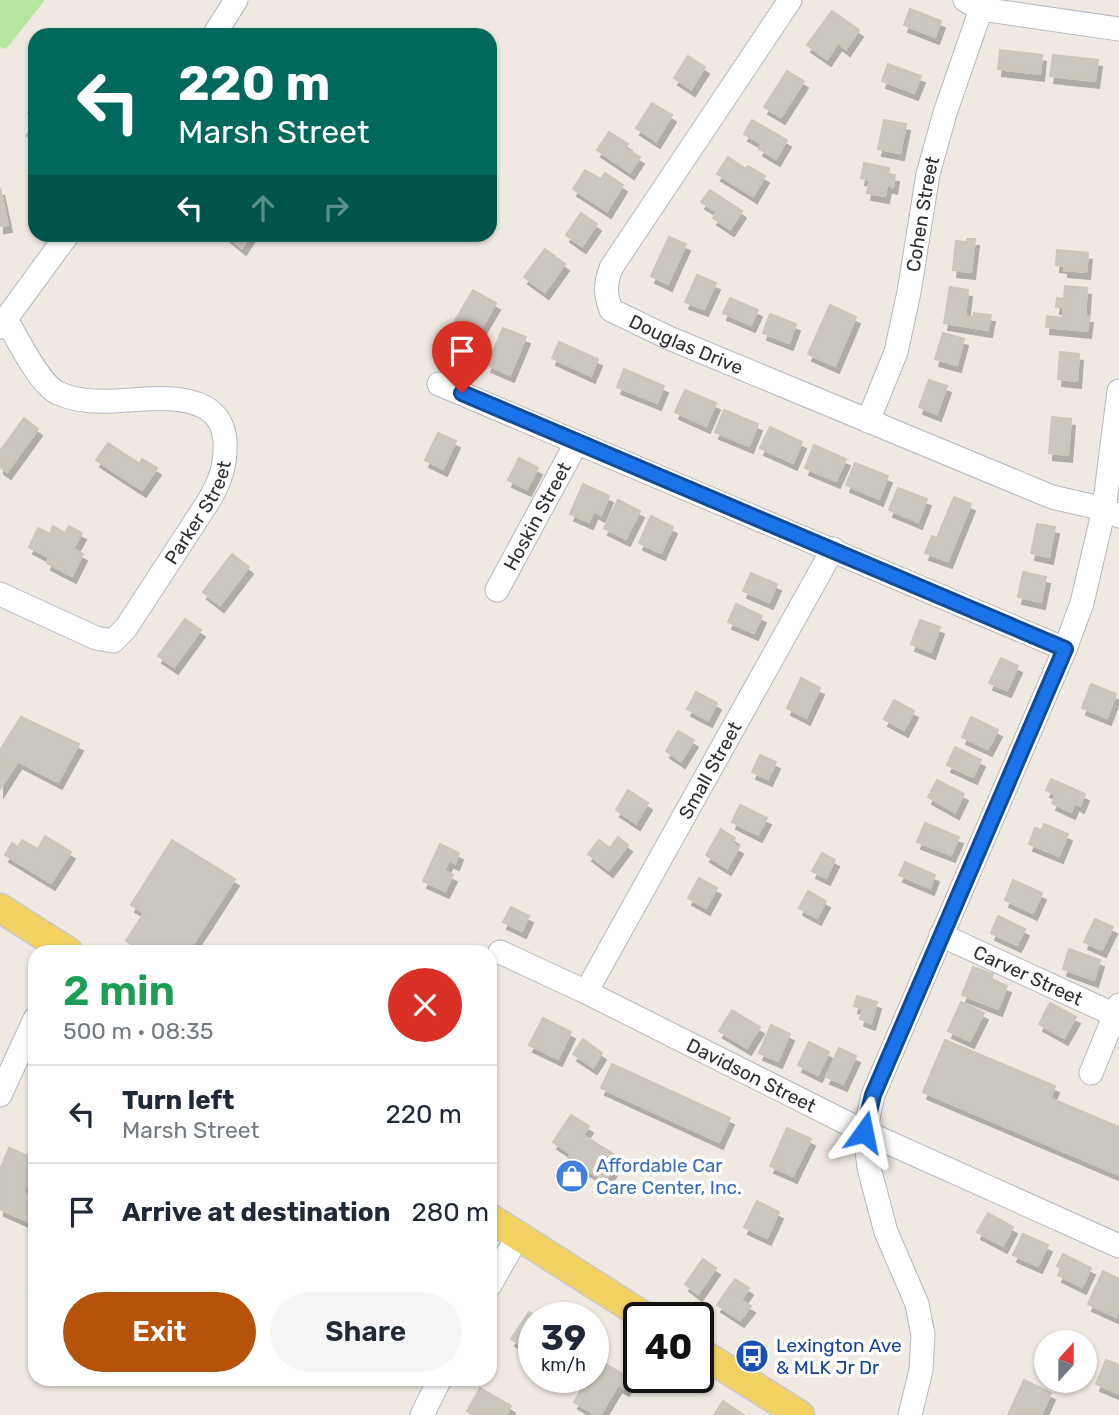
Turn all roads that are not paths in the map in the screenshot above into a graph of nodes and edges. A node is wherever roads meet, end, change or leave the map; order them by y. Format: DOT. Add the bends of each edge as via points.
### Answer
graph roads {
  1 [pos="236,0"];
  2 [pos="790,0"];
  3 [pos="973,4"];
  4 [pos="218,28"];
  5 [pos="1119,29"];
  6 [pos="62,242"];
  7 [pos="3,323"];
  8 [pos="439,384"];
  9 [pos="1119,391"];
  10 [pos="868,421"];
  11 [pos="577,442"];
  12 [pos="1111,512"];
  13 [pos="833,549"];
  14 [pos="497,590"];
  15 [pos="0,594"];
  16 [pos="1065,649"];
  17 [pos="0,908"];
  18 [pos="941,935"];
  19 [pos="56,945"];
  20 [pos="500,952"];
  21 [pos="586,992"];
  22 [pos="1117,1010"];
  23 [pos="28,1034"];
  24 [pos="1091,1073"];
  25 [pos="0,1095"];
  26 [pos="864,1132"];
  27 [pos="497,1222"];
  28 [pos="518,1236"];
  29 [pos="1119,1246"];
  30 [pos="497,1273"];
  31 [pos="623,1303"];
  32 [pos="714,1361"];
  33 [pos="436,1386"];
  34 [pos="422,1415"];
  35 [pos="800,1415"];
  36 [pos="910,1415"];
  1 -- 4 [label="street"];
  2 -- 10 [label="street, Douglas Drive" via="611,268 606,296 611,310 624,318"];
  3 -- 5 [label="street"];
  3 -- 10 [label="street, Cohen Street" via="928,174 898,343"];
  6 -- 7 [label="street"];
  7 -- 15 [label="street, Parker Street" via="54,391 85,400 182,399 206,408 224,428 226,459 208,502 113,641 96,638"];
  8 -- 11 [label="street"];
  9 -- 12 [label="street"];
  10 -- 12 [label="street, Douglas Drive" via="1052,497"];
  11 -- 13 [label="street"];
  11 -- 14 [label="street, Hoskin Street"];
  12 -- 16 [label="street"];
  13 -- 16 [label="street"];
  13 -- 21 [label="street, Small Street"];
  16 -- 18 [label="street"];
  17 -- 19 [label="main road"];
  18 -- 22 [label="street, Carver Street"];
  18 -- 26 [label="street" via="873,1095"];
  20 -- 21 [label="street, Davidson Street"];
  21 -- 26 [label="street, Davidson Street"];
  22 -- 24 [label="street"];
  23 -- 25 [label="street"];
  26 -- 29 [label="street, Davidson Street"];
  26 -- 36 [label="street" via="878,1205 917,1304 923,1335 921,1370"];
  27 -- 28 [label="main road"];
  28 -- 30 [label="street"];
  28 -- 31 [label="main road"];
  32 -- 35 [label="main road"];
  33 -- 34 [label="street"];
}
